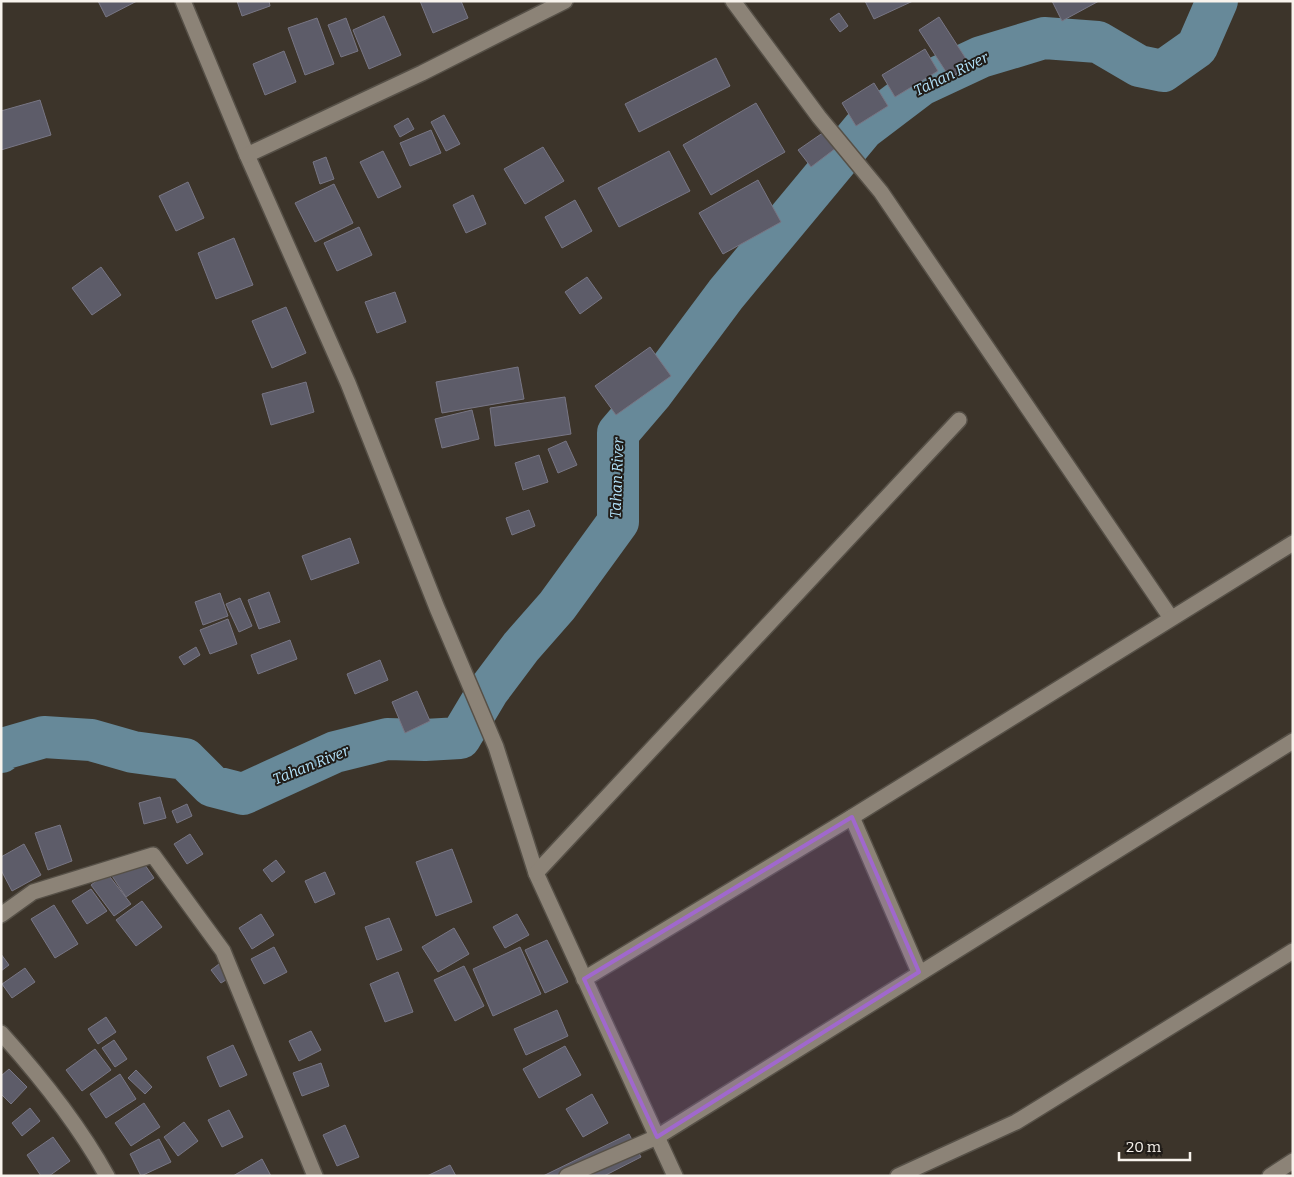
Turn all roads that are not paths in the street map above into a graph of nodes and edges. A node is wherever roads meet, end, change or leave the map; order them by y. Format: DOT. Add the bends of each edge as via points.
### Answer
graph roads {
  1 [pos="183,1"];
  2 [pos="565,1"];
  3 [pos="733,1"];
  4 [pos="248,155"];
  5 [pos="958,420"];
  6 [pos="1293,543"];
  7 [pos="1171,618"];
  8 [pos="1293,740"];
  9 [pos="852,817"];
  10 [pos="536,873"];
  11 [pos="1,915"];
  12 [pos="1293,951"];
  13 [pos="919,972"];
  14 [pos="584,979"];
  15 [pos="1,1032"];
  16 [pos="657,1137"];
  17 [pos="1293,1161"];
  18 [pos="107,1176"];
  19 [pos="316,1176"];
  20 [pos="568,1176"];
  21 [pos="675,1176"];
  22 [pos="898,1176"];
  23 [pos="1270,1176"];
  1 -- 4 [label="street"];
  2 -- 4 [label="street"];
  3 -- 7 [label="street" via="819,117 882,192"];
  4 -- 10 [label="street" via="348,383 496,747"];
  5 -- 10 [label="street"];
  6 -- 7 [label="street"];
  7 -- 9 [label="street"];
  8 -- 13 [label="street"];
  9 -- 13 [label="street"];
  9 -- 14 [label="street"];
  10 -- 14 [label="street"];
  11 -- 19 [label="street" via="33,892 154,855 223,951"];
  12 -- 22 [label="street" via="1016,1122"];
  13 -- 16 [label="street"];
  14 -- 16 [label="street"];
  15 -- 18 [label="street" via="94,1152"];
  16 -- 20 [label="street"];
  16 -- 21 [label="street"];
  17 -- 23 [label="street"];
}
